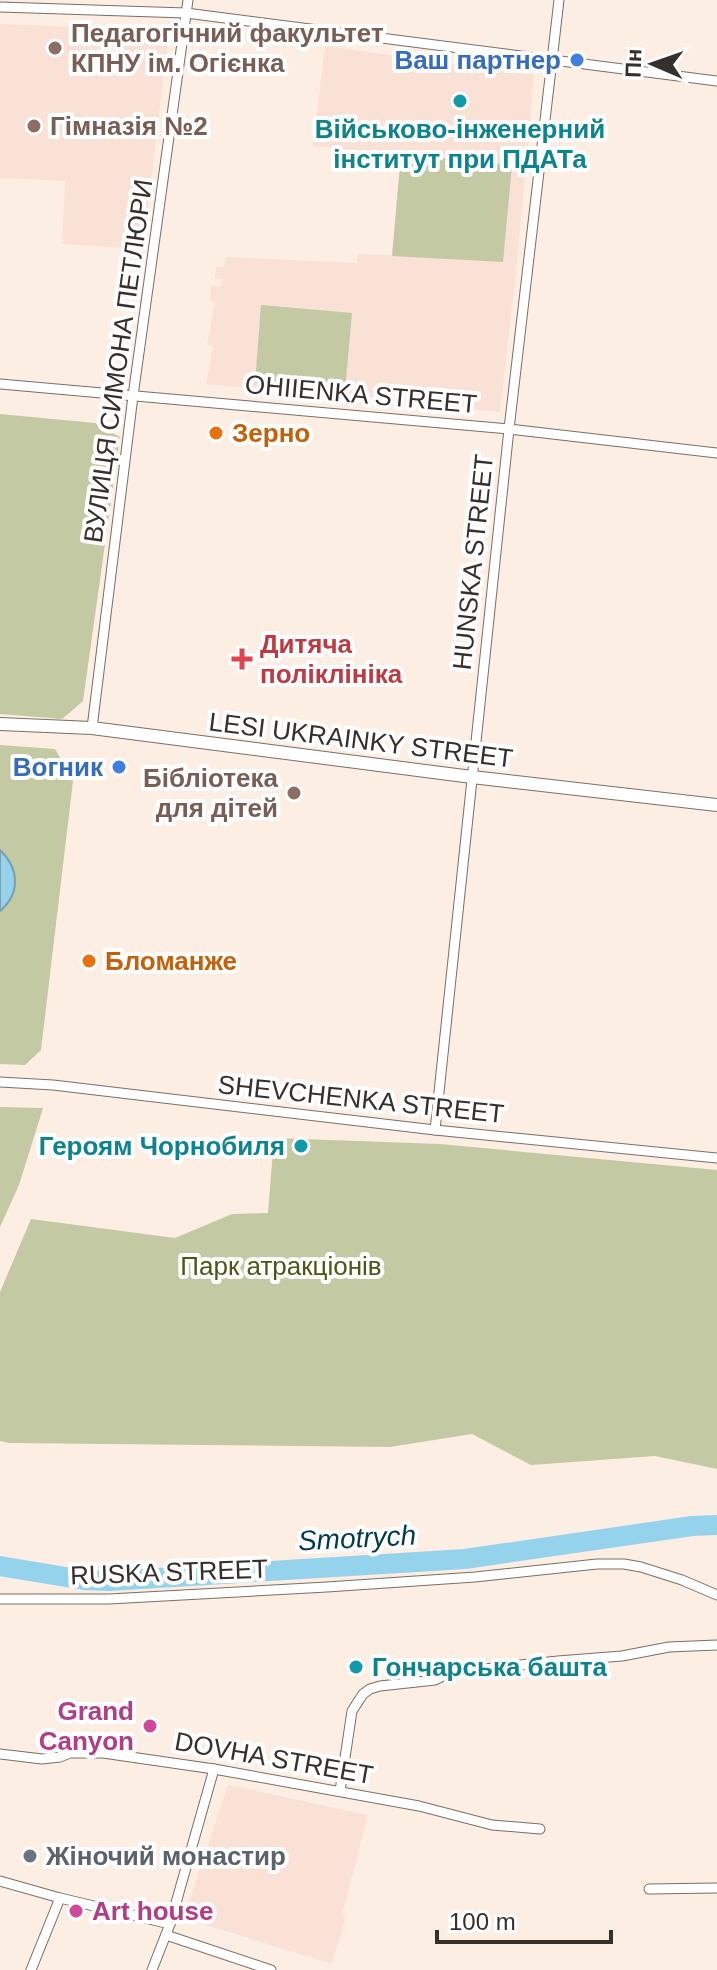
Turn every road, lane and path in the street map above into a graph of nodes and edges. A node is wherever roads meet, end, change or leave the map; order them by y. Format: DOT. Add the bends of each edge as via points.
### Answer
graph roads {
  1 [pos="188,0"];
  2 [pos="559,0"];
  3 [pos="0,7"];
  4 [pos="186,13"];
  5 [pos="552,61"];
  6 [pos="717,81"];
  7 [pos="0,384"];
  8 [pos="133,396"];
  9 [pos="509,429"];
  10 [pos="717,453"];
  11 [pos="0,724"];
  12 [pos="92,728"];
  13 [pos="472,777"];
  14 [pos="717,805"];
  15 [pos="0,1082"];
  16 [pos="435,1130"];
  17 [pos="717,1158"];
  18 [pos="717,1595"];
  19 [pos="0,1599"];
  20 [pos="717,1645"];
  21 [pos="0,1754"];
  22 [pos="214,1769"];
  23 [pos="340,1791"];
  24 [pos="540,1829"];
  25 [pos="0,1881"];
  26 [pos="717,1888"];
  27 [pos="649,1889"];
  28 [pos="60,1898"];
  29 [pos="168,1930"];
  30 [pos="31,1970"];
  31 [pos="152,1970"];
  32 [pos="271,1970"];
  1 -- 4 [label="street, ВУЛИЦЯ СИМОНА ПЕТЛЮРИ"];
  2 -- 5 [label="street, HUNSKA STREET"];
  3 -- 4 [label="street"];
  4 -- 5 [label="street"];
  4 -- 8 [label="street, ВУЛИЦЯ СИМОНА ПЕТЛЮРИ"];
  5 -- 6 [label="street"];
  5 -- 9 [label="street, HUNSKA STREET"];
  7 -- 8 [label="street, OHIIENKA STREET"];
  8 -- 9 [label="street, OHIIENKA STREET"];
  8 -- 12 [label="street, ВУЛИЦЯ СИМОНА ПЕТЛЮРИ"];
  9 -- 10 [label="street, OHIIENKA STREET"];
  9 -- 13 [label="street, HUNSKA STREET"];
  11 -- 12 [label="street, LESI UKRAINKY STREET"];
  12 -- 13 [label="street, LESI UKRAINKY STREET"];
  13 -- 14 [label="street, LESI UKRAINKY STREET"];
  13 -- 16 [label="street, HUNSKA STREET"];
  15 -- 16 [label="street, SHEVCHENKA STREET"];
  16 -- 17 [label="street, SHEVCHENKA STREET"];
  18 -- 19 [label="street, RUSKA STREET" via="641,1567 597,1564 327,1587"];
  20 -- 23 [label="street" via="465,1671 370,1689 352,1711"];
  21 -- 22 [label="street, DOVHA STREET" via="42,1759 103,1753"];
  22 -- 23 [label="street, DOVHA STREET"];
  22 -- 29 [label="street"];
  23 -- 24 [label="street, DOVHA STREET" via="492,1825"];
  25 -- 28 [label="street"];
  26 -- 27 [label="street"];
  28 -- 29 [label="street"];
  28 -- 30 [label="street"];
  29 -- 31 [label="street"];
  29 -- 32 [label="street"];
}
